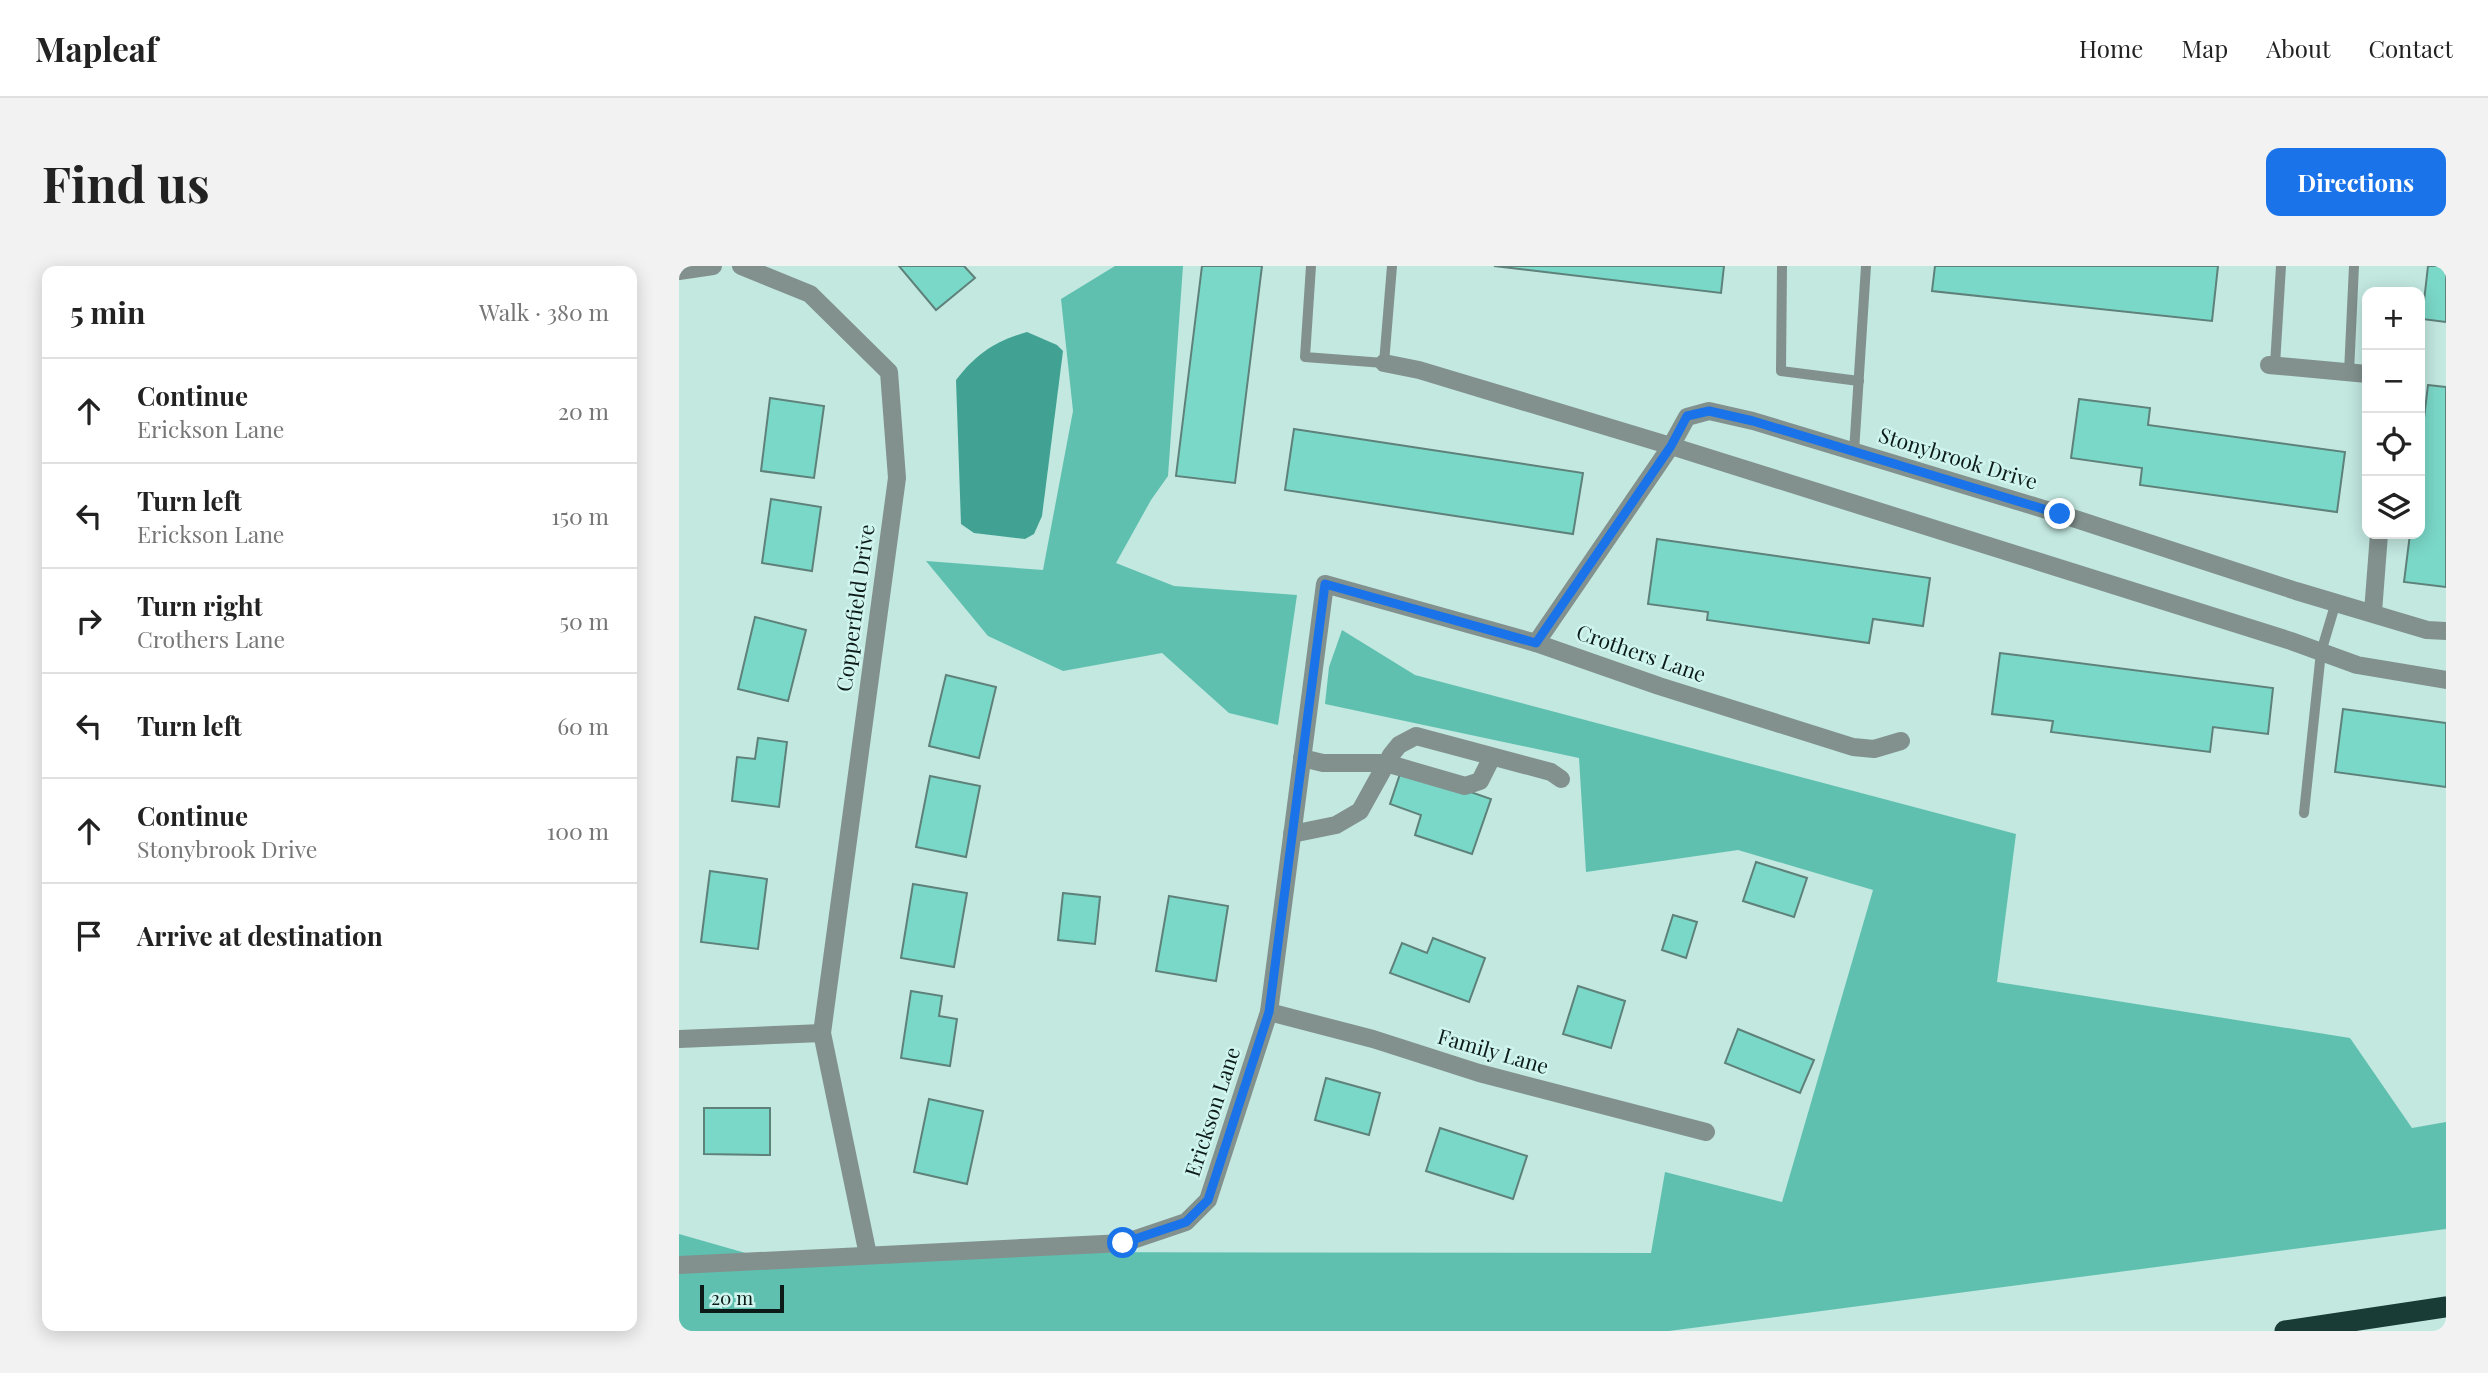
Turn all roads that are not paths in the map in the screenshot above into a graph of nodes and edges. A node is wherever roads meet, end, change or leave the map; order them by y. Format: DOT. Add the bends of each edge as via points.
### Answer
graph roads {
  1 [pos="713,266"];
  2 [pos="741,266"];
  3 [pos="1311,266"];
  4 [pos="1392,266"];
  5 [pos="1782,266"];
  6 [pos="1866,266"];
  7 [pos="2281,266"];
  8 [pos="2354,266"];
  9 [pos="679,271"];
  10 [pos="1384,363"];
  11 [pos="2272,365"];
  12 [pos="2358,373"];
  13 [pos="1859,381"];
  14 [pos="1671,446"];
  15 [pos="1854,452"];
  16 [pos="2379,539"];
  17 [pos="1325,584"];
  18 [pos="2336,602"];
  19 [pos="2373,612"];
  20 [pos="2446,631"];
  21 [pos="1536,643"];
  22 [pos="2321,652"];
  23 [pos="2446,680"];
  24 [pos="1901,741"];
  25 [pos="1492,757"];
  26 [pos="1302,758"];
  27 [pos="1386,763"];
  28 [pos="1562,779"];
  29 [pos="2304,813"];
  30 [pos="1292,834"];
  31 [pos="1269,1012"];
  32 [pos="822,1033"];
  33 [pos="679,1039"];
  34 [pos="1706,1132"];
  35 [pos="868,1255"];
  36 [pos="679,1265"];
  37 [pos="2446,1307"];
  38 [pos="2285,1331"];
  1 -- 9 [label="street"];
  2 -- 32 [label="street, Copperfield Drive" via="810,294 889,372 897,478"];
  3 -- 10 [label="lane" via="1305,357"];
  4 -- 10 [label="lane"];
  5 -- 13 [label="lane" via="1781,371"];
  6 -- 13 [label="lane"];
  7 -- 11 [label="lane"];
  8 -- 12 [label="lane"];
  10 -- 14 [label="street"];
  11 -- 12 [label="street"];
  13 -- 15 [label="lane"];
  14 -- 15 [label="street, Stonybrook Drive" via="1687,416 1709,411"];
  14 -- 21 [label="street, Stonybrook Drive"];
  14 -- 22 [label="street"];
  15 -- 18 [label="street, Stonybrook Drive"];
  16 -- 19 [label="street"];
  17 -- 21 [label="street, Crothers Lane"];
  17 -- 26 [label="street, Erickson Lane"];
  18 -- 19 [label="street, Stonybrook Drive"];
  18 -- 22 [label="lane"];
  19 -- 20 [label="street, Stonybrook Drive"];
  21 -- 24 [label="street, Crothers Lane" via="1853,747 1874,749"];
  22 -- 23 [label="street" via="2357,665"];
  22 -- 29 [label="lane"];
  25 -- 27 [label="street" via="1416,736 1399,745"];
  25 -- 27 [label="street" via="1480,781 1465,786"];
  25 -- 28 [label="street"];
  26 -- 27 [label="street" via="1352,765"];
  26 -- 30 [label="street, Erickson Lane"];
  27 -- 30 [label="street" via="1360,811 1336,825"];
  30 -- 31 [label="street, Erickson Lane"];
  31 -- 34 [label="street, Family Lane"];
  31 -- 35 [label="street, Erickson Lane" via="1208,1200 1186,1222 1123,1243"];
  32 -- 33 [label="street"];
  32 -- 35 [label="street, Copperfield Drive"];
  35 -- 36 [label="street, Erickson Lane"];
  37 -- 38 [label="highway"];
}
